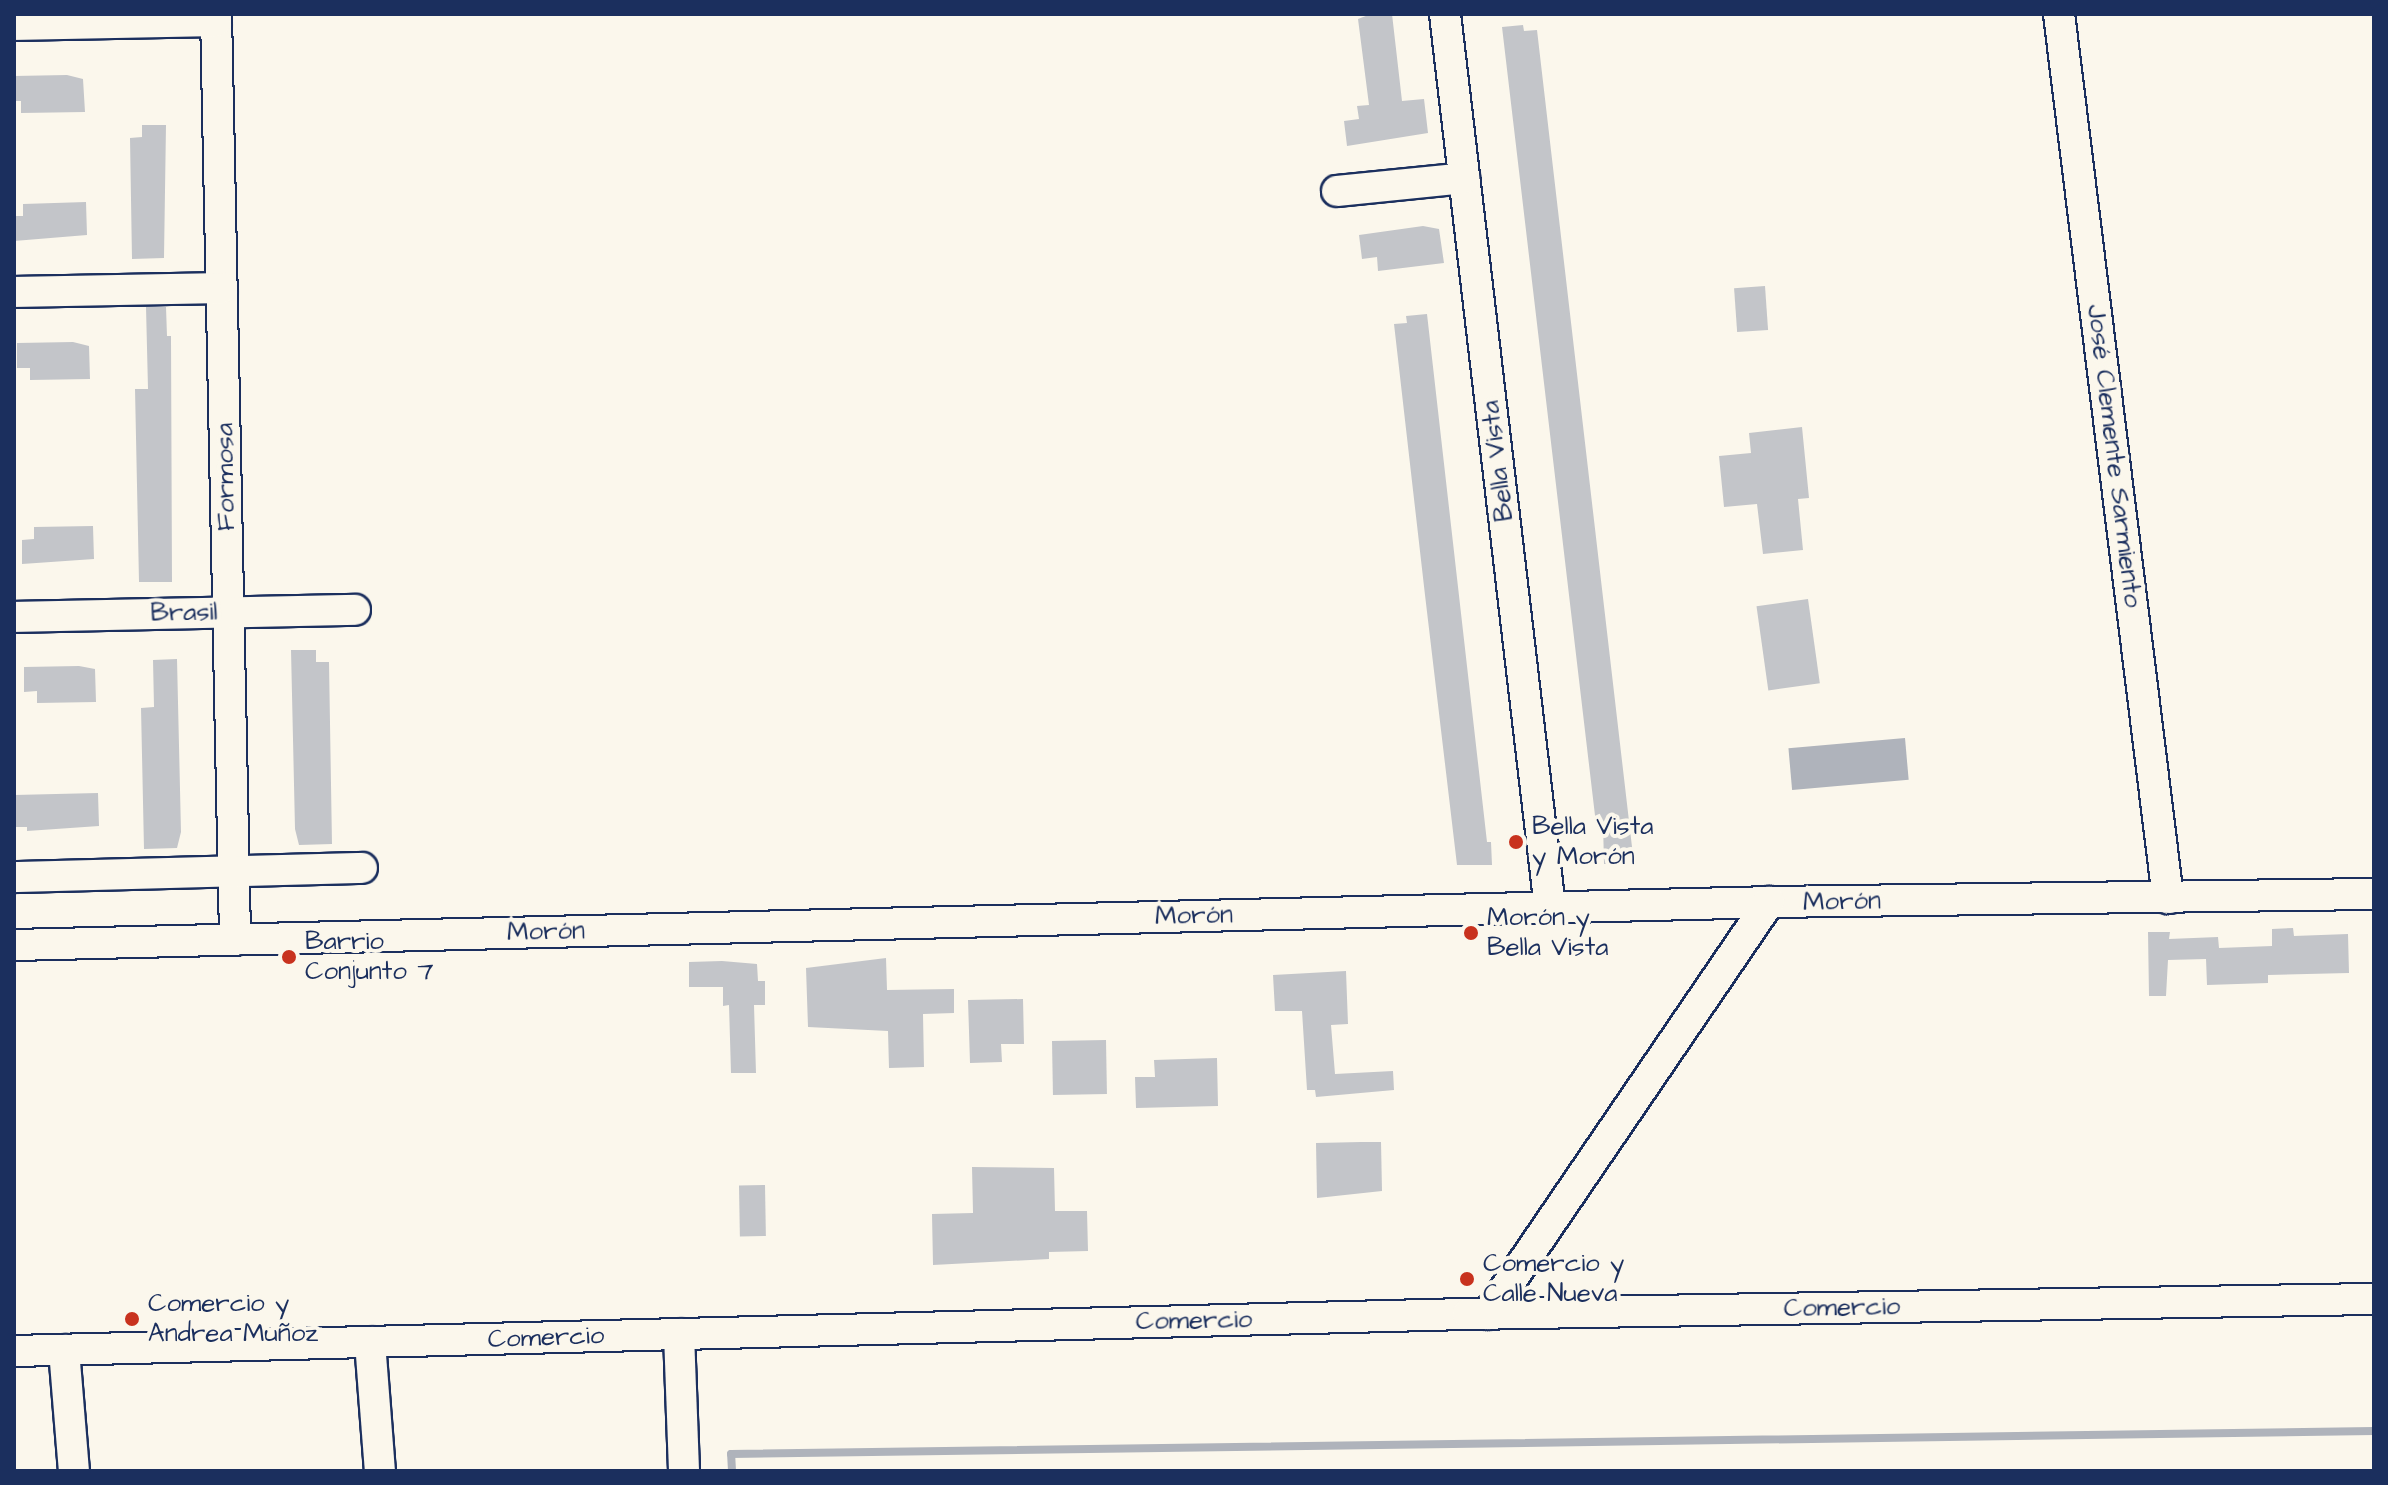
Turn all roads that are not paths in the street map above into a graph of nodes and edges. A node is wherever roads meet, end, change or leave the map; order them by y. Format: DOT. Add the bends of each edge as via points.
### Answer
graph roads {
  1 [pos="1445,14"];
  2 [pos="2059,14"];
  3 [pos="216,18"];
  4 [pos="14,25"];
  5 [pos="1464,178"];
  6 [pos="1337,191"];
  7 [pos="222,288"];
  8 [pos="14,292"];
  9 [pos="355,610"];
  10 [pos="228,612"];
  11 [pos="14,617"];
  12 [pos="362,868"];
  13 [pos="234,871"];
  14 [pos="14,877"];
  15 [pos="2374,894"];
  16 [pos="2168,898"];
  17 [pos="1769,902"];
  18 [pos="1550,908"];
  19 [pos="235,940"];
  20 [pos="14,945"];
  21 [pos="2374,1299"];
  22 [pos="1488,1314"];
  23 [pos="679,1334"];
  24 [pos="370,1342"];
  25 [pos="64,1350"];
  26 [pos="14,1351"];
  27 [pos="74,1471"];
  28 [pos="380,1471"];
  29 [pos="684,1471"];
  1 -- 5 [label="street, Bella Vista"];
  2 -- 16 [label="street, José Clemente Sarmiento"];
  3 -- 4 [label="street"];
  3 -- 7 [label="street, Formosa"];
  5 -- 6 [label="street"];
  5 -- 18 [label="street, Bella Vista"];
  7 -- 8 [label="street"];
  7 -- 10 [label="street, Formosa"];
  9 -- 10 [label="street, Brasil"];
  10 -- 11 [label="street, Brasil"];
  10 -- 13 [label="street, Formosa"];
  12 -- 13 [label="street"];
  13 -- 14 [label="street"];
  13 -- 19 [label="street, Formosa"];
  15 -- 16 [label="street, Morón"];
  16 -- 17 [label="street, Morón"];
  17 -- 18 [label="street, Morón"];
  17 -- 22 [label="street"];
  18 -- 19 [label="street, Morón"];
  19 -- 20 [label="street, Morón"];
  21 -- 22 [label="street, Comercio"];
  22 -- 23 [label="street, Comercio"];
  23 -- 24 [label="street, Comercio"];
  23 -- 29 [label="street"];
  24 -- 25 [label="street, Comercio"];
  24 -- 28 [label="street"];
  25 -- 26 [label="street, Comercio"];
  25 -- 27 [label="street"];
}
